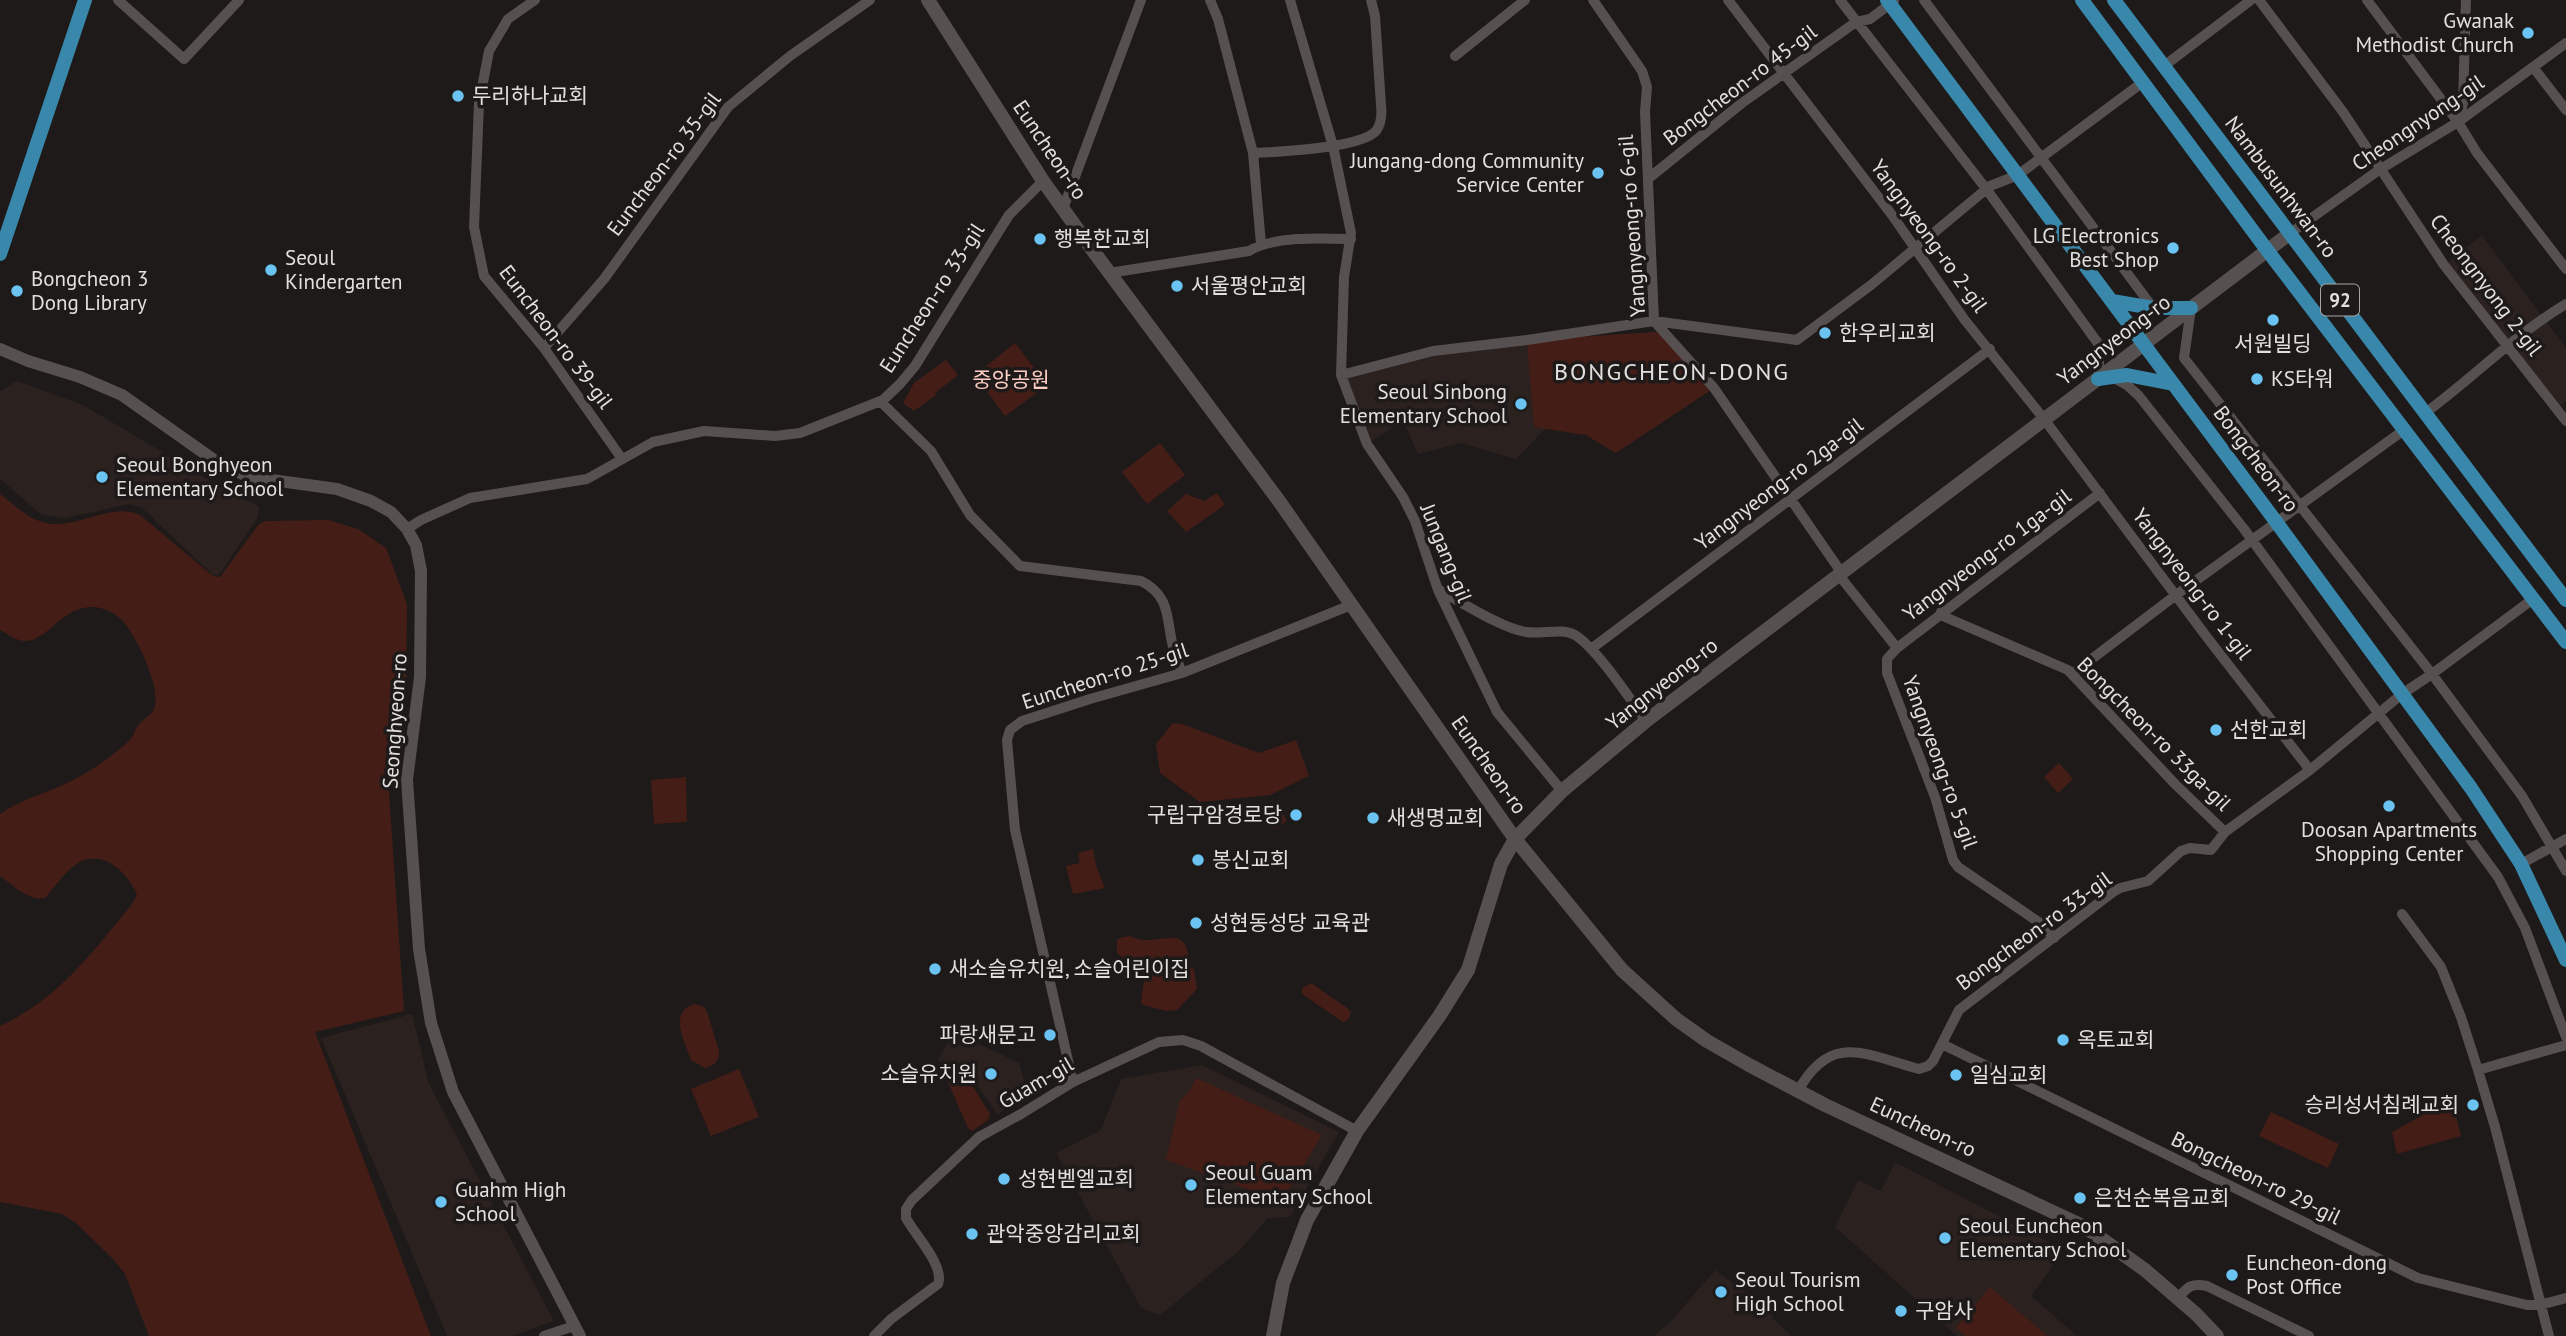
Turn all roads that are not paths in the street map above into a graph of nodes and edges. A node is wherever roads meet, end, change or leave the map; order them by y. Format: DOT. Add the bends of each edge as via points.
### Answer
graph roads {
  1 [pos="85,0"];
  2 [pos="118,0"];
  3 [pos="239,0"];
  4 [pos="535,0"];
  5 [pos="870,0"];
  6 [pos="928,0"];
  7 [pos="1141,0"];
  8 [pos="1210,0"];
  9 [pos="1290,0"];
  10 [pos="1371,0"];
  11 [pos="1525,0"];
  12 [pos="1593,0"];
  13 [pos="1728,0"];
  14 [pos="1840,0"];
  15 [pos="1924,0"];
  16 [pos="2082,0"];
  17 [pos="2114,0"];
  18 [pos="2251,0"];
  19 [pos="2259,0"];
  20 [pos="2367,0"];
  21 [pos="2466,0"];
  22 [pos="1891,1"];
  23 [pos="1856,22"];
  24 [pos="2566,43"];
  25 [pos="2153,51"];
  26 [pos="1455,56"];
  27 [pos="2132,66"];
  28 [pos="2164,66"];
  29 [pos="2533,67"];
  30 [pos="1784,74"];
  31 [pos="2143,82"];
  32 [pos="2566,110"];
  33 [pos="2201,113"];
  34 [pos="2458,122"];
  35 [pos="2178,129"];
  36 [pos="1333,146"];
  37 [pos="1253,153"];
  38 [pos="2042,157"];
  39 [pos="2379,170"];
  40 [pos="2018,175"];
  41 [pos="1649,178"];
  42 [pos="1043,181"];
  43 [pos="1987,190"];
  44 [pos="1063,208"];
  45 [pos="2289,234"];
  46 [pos="1351,239"];
  47 [pos="1261,244"];
  48 [pos="1916,249"];
  49 [pos="2267,250"];
  50 [pos="0,254"];
  51 [pos="2566,268"];
  52 [pos="1110,273"];
  53 [pos="2112,300"];
  54 [pos="2566,304"];
  55 [pos="2153,308"];
  56 [pos="2191,308"];
  57 [pos="1654,321"];
  58 [pos="2144,344"];
  59 [pos="2506,346"];
  60 [pos="544,348"];
  61 [pos="0,349"];
  62 [pos="1990,349"];
  63 [pos="1341,375"];
  64 [pos="2104,378"];
  65 [pos="2174,384"];
  66 [pos="880,401"];
  67 [pos="2425,413"];
  68 [pos="2045,419"];
  69 [pos="2566,421"];
  70 [pos="2404,430"];
  71 [pos="622,459"];
  72 [pos="2100,493"];
  73 [pos="1791,499"];
  74 [pos="2298,506"];
  75 [pos="2277,523"];
  76 [pos="407,529"];
  77 [pos="2252,540"];
  78 [pos="2526,548"];
  79 [pos="2505,561"];
  80 [pos="1840,573"];
  81 [pos="2561,583"];
  82 [pos="1438,590"];
  83 [pos="2176,595"];
  84 [pos="2533,599"];
  85 [pos="2566,600"];
  86 [pos="1351,606"];
  87 [pos="1941,612"];
  88 [pos="2566,642"];
  89 [pos="1897,648"];
  90 [pos="1591,649"];
  91 [pos="1182,673"];
  92 [pos="2072,674"];
  93 [pos="2432,674"];
  94 [pos="2402,694"];
  95 [pos="2379,715"];
  96 [pos="1646,720"];
  97 [pos="2310,770"];
  98 [pos="1562,791"];
  99 [pos="2225,832"];
  100 [pos="1515,839"];
  101 [pos="2566,839"];
  102 [pos="2552,847"];
  103 [pos="2521,864"];
  104 [pos="2566,871"];
  105 [pos="2402,914"];
  106 [pos="2054,938"];
  107 [pos="2566,960"];
  108 [pos="2566,1037"];
  109 [pos="1942,1044"];
  110 [pos="2566,1045"];
  111 [pos="2478,1070"];
  112 [pos="1073,1082"];
  113 [pos="1798,1091"];
  114 [pos="1357,1131"];
  115 [pos="2178,1298"];
  116 [pos="2566,1298"];
  117 [pos="2540,1305"];
  118 [pos="577,1331"];
  119 [pos="544,1336"];
  120 [pos="874,1336"];
  121 [pos="1273,1336"];
  122 [pos="2217,1336"];
  123 [pos="2309,1336"];
  124 [pos="2549,1336"];
  1 -- 50 [label="main road"];
  2 -- 3 [label="street" via="184,59"];
  4 -- 60 [label="street, Euncheon-ro 39-gil" via="508,19 489,51 479,103 474,227 484,276"];
  5 -- 60 [label="street, Euncheon-ro 35-gil" via="728,107 604,279"];
  6 -- 42 [label="main road, Euncheon-ro"];
  7 -- 44 [label="street"];
  8 -- 37 [label="street"];
  9 -- 36 [label="street, Jungang-gil"];
  10 -- 36 [label="street" via="1381,122 1367,137"];
  11 -- 26 [label="street"];
  12 -- 41 [label="street, Yangnyeong-ro 6-gil" via="1642,71 1647,86"];
  13 -- 30 [label="street, Yangnyeong-ro 2-gil"];
  14 -- 23 [label="street"];
  15 -- 38 [label="street"];
  16 -- 27 [label="main road, 92"];
  17 -- 25 [label="main road, Nambusunhwan-ro / 92"];
  18 -- 28 [label="street"];
  19 -- 39 [label="street, Cheongnyong 2-gil" via="2343,112"];
  20 -- 34 [label="street"];
  21 -- 34 [label="street" via="2463,103"];
  22 -- 23 [label="street, Bongcheon-ro 45-gil" via="1870,19"];
  22 -- 40 [label="main road, Bongcheon-ro"];
  23 -- 30 [label="street, Bongcheon-ro 45-gil"];
  23 -- 43 [label="street"];
  24 -- 29 [label="street, Cheongnyong-gil"];
  25 -- 27 [label="main road" via="2150,69 2138,71"];
  25 -- 28 [label="main road, Nambusunhwan-ro / 92"];
  27 -- 31 [label="main road, 92"];
  28 -- 33 [label="main road, Nambusunhwan-ro / 92"];
  29 -- 32 [label="street"];
  29 -- 34 [label="street, Cheongnyong-gil"];
  30 -- 41 [label="street, Bongcheon-ro 45-gil"];
  30 -- 48 [label="street, Yangnyeong-ro 2-gil"];
  31 -- 35 [label="main road, 92"];
  31 -- 38 [label="street"];
  33 -- 35 [label="main road" via="2190,107 2182,110 2175,121"];
  33 -- 45 [label="main road, Nambusunhwan-ro / 92"];
  34 -- 39 [label="street, Cheongnyong-gil"];
  34 -- 51 [label="street"];
  35 -- 49 [label="main road, 92"];
  36 -- 37 [label="street"];
  36 -- 46 [label="street, Jungang-gil"];
  37 -- 47 [label="street"];
  38 -- 40 [label="street"];
  38 -- 55 [label="street"];
  39 -- 45 [label="street, Cheongnyong-gil"];
  39 -- 59 [label="street, Cheongnyong 2-gil"];
  40 -- 43 [label="street"];
  40 -- 53 [label="main road, Bongcheon-ro"];
  41 -- 57 [label="street, Yangnyeong-ro 6-gil"];
  42 -- 44 [label="main road, Euncheon-ro"];
  42 -- 66 [label="street, Euncheon-ro 33-gil" via="1009,215 915,366"];
  43 -- 48 [label="street"];
  43 -- 64 [label="street" via="2100,346"];
  44 -- 52 [label="main road, Euncheon-ro"];
  45 -- 49 [label="main road, Yangnyeong-ro"];
  45 -- 67 [label="main road, Nambusunhwan-ro / 92"];
  46 -- 47 [label="street"];
  46 -- 63 [label="street, Jungang-gil" via="1344,277"];
  47 -- 52 [label="street" via="1249,251"];
  48 -- 57 [label="street" via="1797,341"];
  48 -- 62 [label="street, Yangnyeong-ro 2-gil"];
  49 -- 56 [label="main road, Yangnyeong-ro"];
  49 -- 70 [label="main road, 92"];
  52 -- 86 [label="main road, Euncheon-ro"];
  53 -- 55 [label="main road"];
  53 -- 58 [label="main road, Bongcheon-ro"];
  54 -- 59 [label="street"];
  55 -- 56 [label="main road"];
  56 -- 58 [label="main road, Yangnyeong-ro"];
  56 -- 74 [label="street, Bongcheon-ro" via="2184,358"];
  57 -- 63 [label="street" via="1433,351"];
  57 -- 73 [label="street, Yangnyeong-ro 6-gil" via="1714,388"];
  58 -- 64 [label="main road, Yangnyeong-ro"];
  58 -- 65 [label="main road, Bongcheon-ro"];
  59 -- 67 [label="street"];
  59 -- 69 [label="street, Cheongnyong 2-gil"];
  60 -- 71 [label="street, Euncheon-ro 39-gil"];
  61 -- 76 [label="street, Seonghyeon-ro" via="122,395 221,465 250,477 337,489 391,512"];
  62 -- 68 [label="street, Yangnyeong-ro 2-gil"];
  62 -- 73 [label="street, Yangnyeong-ro 2ga-gil"];
  63 -- 82 [label="street, Jungang-gil" via="1367,444 1415,521"];
  64 -- 65 [label="main road" via="2127,375"];
  64 -- 68 [label="main road, Yangnyeong-ro"];
  64 -- 77 [label="street" via="2127,385 2139,397"];
  65 -- 75 [label="main road, Bongcheon-ro"];
  66 -- 71 [label="street, Euncheon-ro 33-gil" via="800,433 775,436 704,431 653,442"];
  66 -- 91 [label="street" via="931,451 970,515 1020,566 1141,581 1154,587 1166,606"];
  67 -- 78 [label="main road, Nambusunhwan-ro / 92"];
  68 -- 72 [label="street, Yangnyeong-ro 1-gil"];
  68 -- 80 [label="main road, Yangnyeong-ro"];
  70 -- 74 [label="street"];
  70 -- 79 [label="main road, 92"];
  71 -- 76 [label="street" via="587,479 470,498"];
  72 -- 83 [label="street, Yangnyeong-ro 1-gil"];
  72 -- 87 [label="street, Yangnyeong-ro 1ga-gil"];
  73 -- 80 [label="street, Yangnyeong-ro 6-gil"];
  73 -- 90 [label="street, Yangnyeong-ro 2ga-gil"];
  74 -- 75 [label="street"];
  74 -- 93 [label="street, Bongcheon-ro"];
  75 -- 77 [label="street"];
  75 -- 94 [label="main road, Bongcheon-ro"];
  76 -- 118 [label="street, Seonghyeon-ro" via="421,571 420,677 407,780 419,949 431,1023 453,1092"];
  77 -- 83 [label="street"];
  77 -- 95 [label="street"];
  78 -- 79 [label="main road" via="2524,564 2516,567"];
  78 -- 81 [label="main road, Nambusunhwan-ro / 92"];
  79 -- 84 [label="main road, 92"];
  80 -- 89 [label="street, Yangnyeong-ro 5-gil"];
  80 -- 96 [label="main road, Yangnyeong-ro"];
  81 -- 85 [label="main road, Nambusunhwan-ro / 92"];
  82 -- 90 [label="street" via="1514,629 1566,631"];
  82 -- 98 [label="street, Jungang-gil" via="1497,712"];
  83 -- 92 [label="street"];
  83 -- 97 [label="street, Yangnyeong-ro 1-gil"];
  84 -- 88 [label="main road, 92"];
  84 -- 93 [label="street"];
  86 -- 91 [label="street, Euncheon-ro 25-gil"];
  86 -- 100 [label="main road, Euncheon-ro"];
  87 -- 89 [label="street, Yangnyeong-ro 1ga-gil"];
  87 -- 92 [label="street, Bongcheon-ro 33ga-gil"];
  89 -- 106 [label="street, Yangnyeong-ro 5-gil" via="1887,659 1887,673 1953,860"];
  90 -- 96 [label="street"];
  91 -- 112 [label="street, Euncheon-ro 25-gil" via="1022,721 1010,730 1007,740 1015,830"];
  92 -- 99 [label="street, Bongcheon-ro 33ga-gil"];
  93 -- 94 [label="street"];
  93 -- 102 [label="street, Bongcheon-ro" via="2522,796"];
  94 -- 95 [label="street, Bongcheon-ro 33-gil"];
  94 -- 103 [label="main road, Bongcheon-ro"];
  95 -- 97 [label="street, Bongcheon-ro 33-gil"];
  95 -- 108 [label="street" via="2505,887"];
  96 -- 98 [label="main road, Yangnyeong-ro"];
  97 -- 99 [label="street, Bongcheon-ro 33-gil"];
  98 -- 100 [label="main road, Yangnyeong-ro"];
  99 -- 106 [label="street, Bongcheon-ro 33-gil" via="2209,852 2181,851 2148,881 2113,892"];
  100 -- 113 [label="main road, Euncheon-ro" via="1622,970 1654,1001 1707,1041"];
  100 -- 114 [label="main road, Yangnyeong-ro" via="1501,864 1468,970"];
  101 -- 102 [label="street"];
  102 -- 103 [label="street"];
  102 -- 104 [label="street, Bongcheon-ro"];
  103 -- 107 [label="main road, Bongcheon-ro"];
  105 -- 111 [label="street" via="2441,967"];
  106 -- 109 [label="street, Bongcheon-ro 33-gil" via="1959,1010"];
  109 -- 113 [label="street, Bongcheon-ro 33-gil" via="1933,1061 1921,1069 1862,1053 1832,1054 1813,1068"];
  109 -- 117 [label="street, Bongcheon-ro 29-gil" via="2418,1278"];
  110 -- 111 [label="street"];
  111 -- 117 [label="street"];
  112 -- 114 [label="street, Guam-gil" via="1153,1045 1184,1041 1216,1053"];
  112 -- 120 [label="street, Guam-gil" via="979,1137 912,1200 906,1218 941,1276 938,1284"];
  113 -- 115 [label="main road, Euncheon-ro" via="2085,1227"];
  114 -- 121 [label="main road, Yangnyeong-ro" via="1300,1236 1283,1283"];
  115 -- 122 [label="main road, Euncheon-ro"];
  115 -- 123 [label="street" via="2195,1284 2219,1291"];
  116 -- 117 [label="street, Bongcheon-ro 29-gil"];
  117 -- 124 [label="street"];
  118 -- 119 [label="street"];
}
